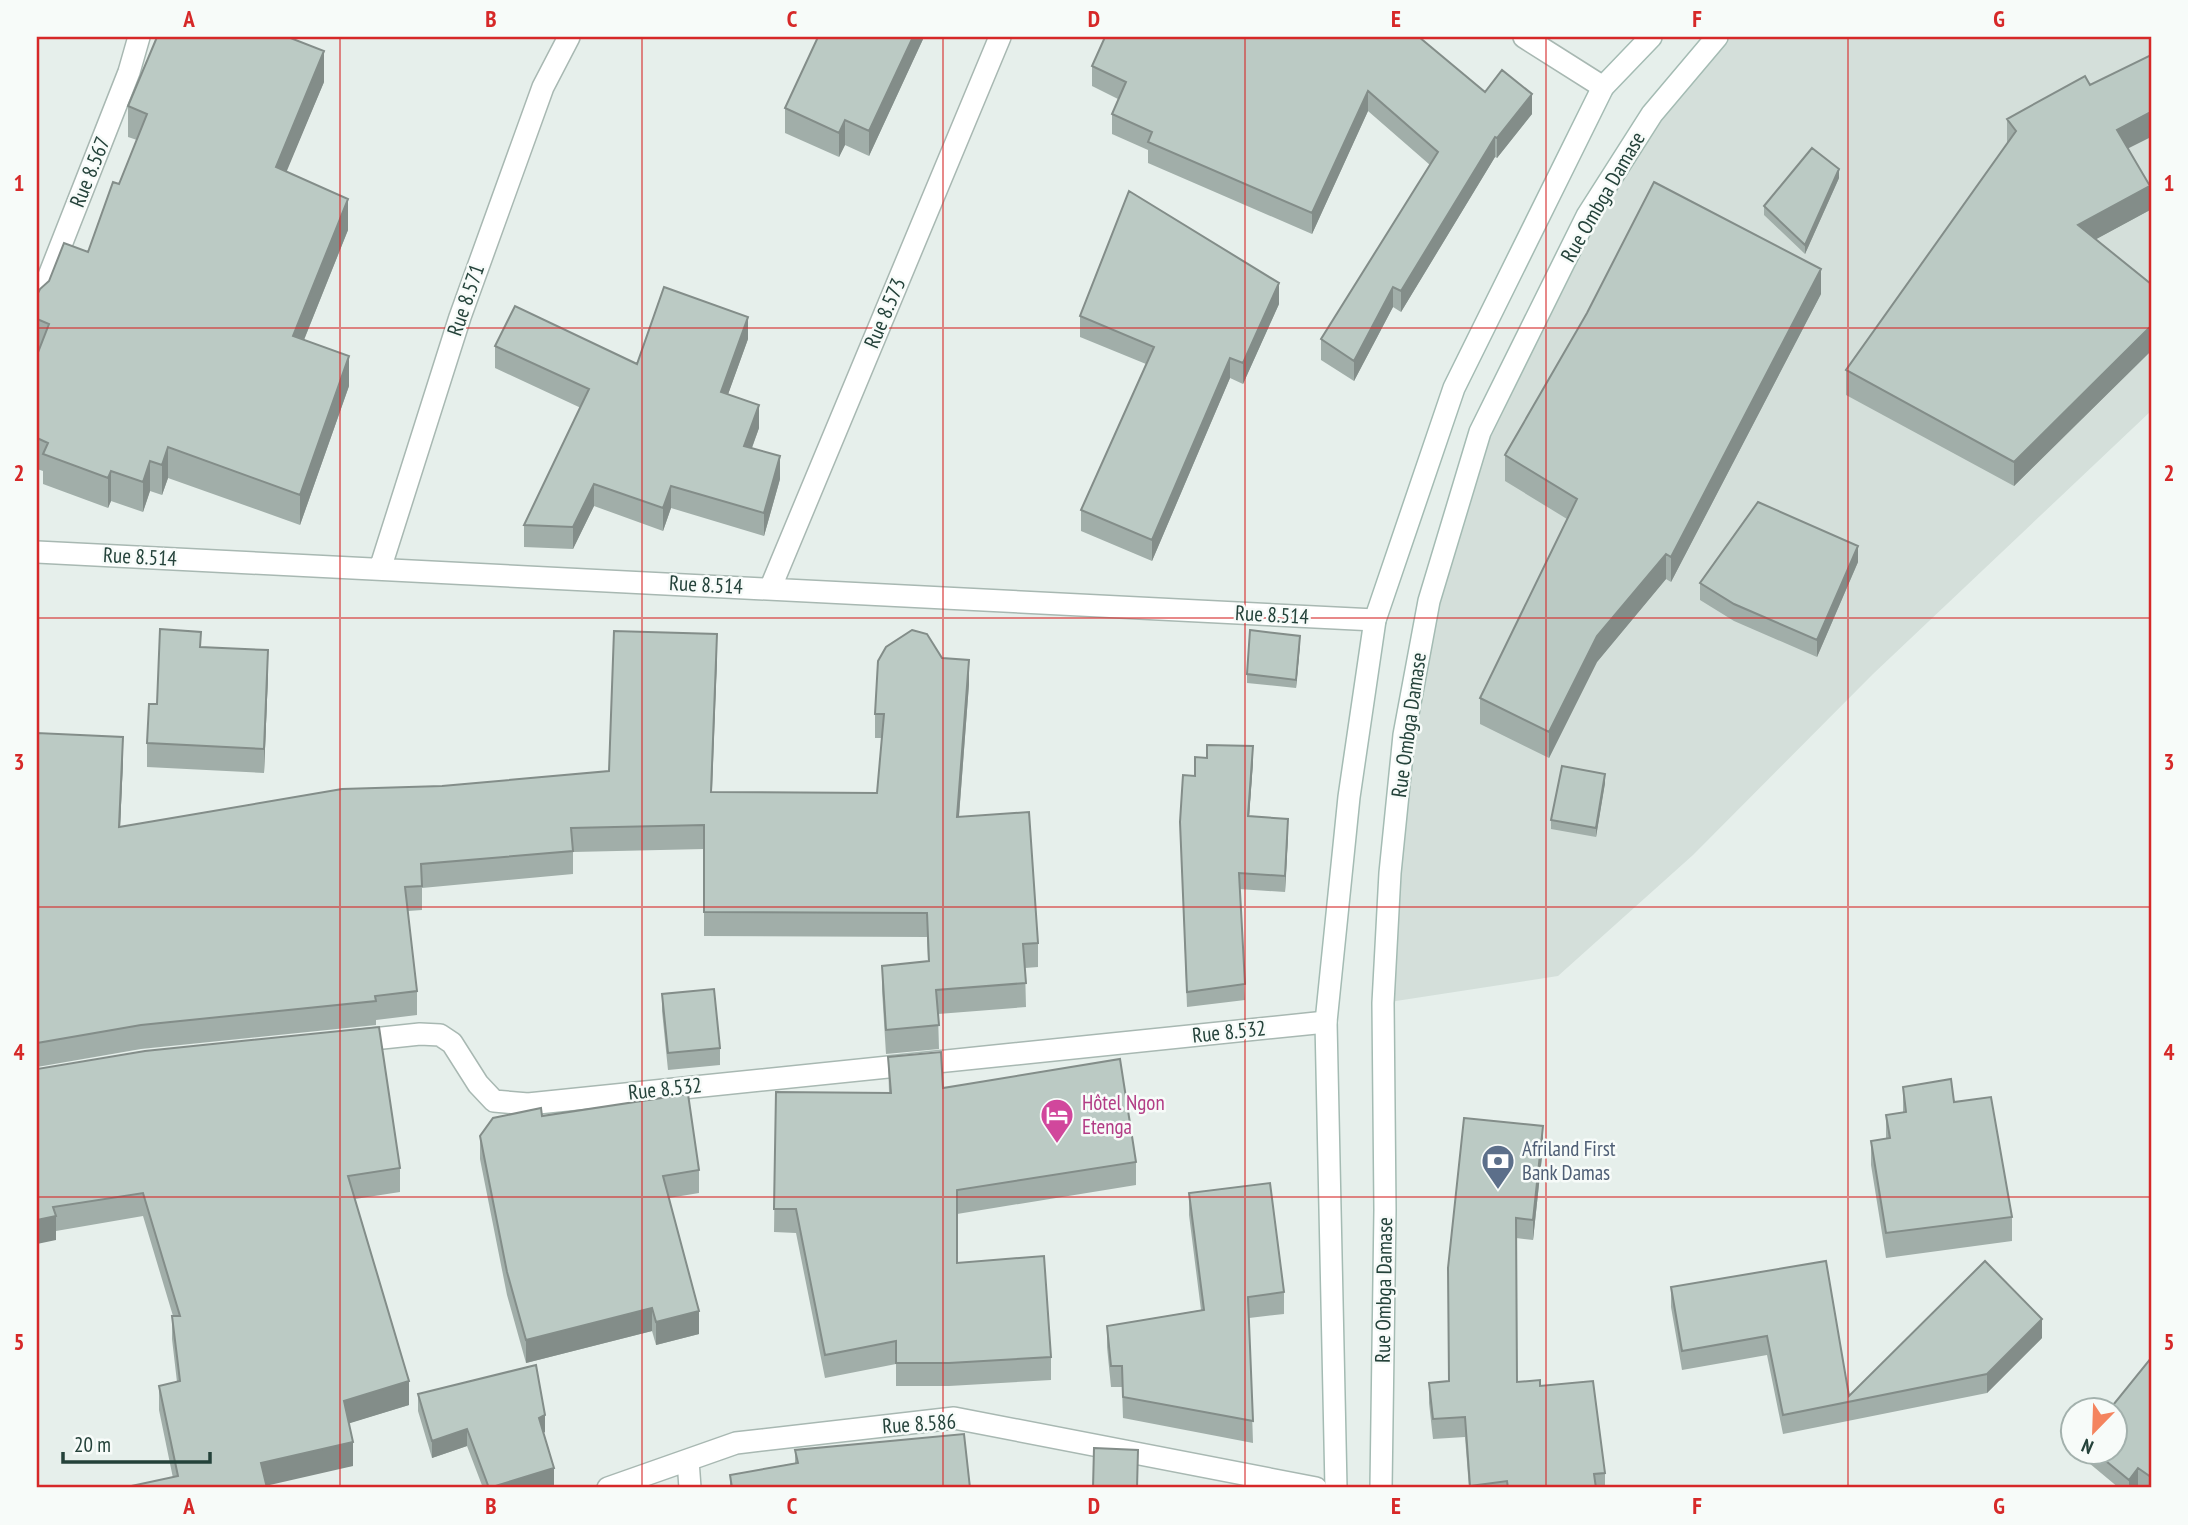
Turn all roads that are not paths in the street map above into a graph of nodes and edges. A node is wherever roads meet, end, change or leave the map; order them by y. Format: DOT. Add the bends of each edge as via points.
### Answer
graph roads {
  1 [pos="139,37"];
  2 [pos="569,37"];
  3 [pos="1000,37"];
  4 [pos="1524,37"];
  5 [pos="1651,37"];
  6 [pos="1717,37"];
  7 [pos="1603,87"];
  8 [pos="37,306"];
  9 [pos="37,552"];
  10 [pos="380,569"];
  11 [pos="770,589"];
  12 [pos="1375,620"];
  13 [pos="1326,1022"];
  14 [pos="337,1042"];
  15 [pos="688,1460"];
  16 [pos="608,1488"];
  17 [pos="690,1488"];
  18 [pos="1316,1488"];
  19 [pos="1336,1488"];
  20 [pos="1381,1488"];
  1 -- 8 [label="street, Rue 8.567"];
  2 -- 10 [label="street, Rue 8.571" via="543,87 460,317"];
  3 -- 11 [label="street, Rue 8.573"];
  4 -- 7 [label="street"];
  5 -- 7 [label="street"];
  6 -- 20 [label="street, Rue Ombga Damase" via="1652,114 1587,216 1480,432 1429,601 1404,735 1390,873 1383,1003"];
  7 -- 12 [label="street" via="1454,388"];
  9 -- 10 [label="street, Rue 8.514"];
  10 -- 11 [label="street, Rue 8.514"];
  11 -- 12 [label="street, Rue 8.514"];
  12 -- 13 [label="street" via="1349,797"];
  13 -- 14 [label="street, Rue 8.532" via="528,1104 494,1101 452,1043 440,1035"];
  13 -- 19 [label="street"];
  15 -- 16 [label="street, Rue 8.586"];
  15 -- 17 [label="street"];
  15 -- 18 [label="street, Rue 8.586" via="736,1443 954,1418"];
}
